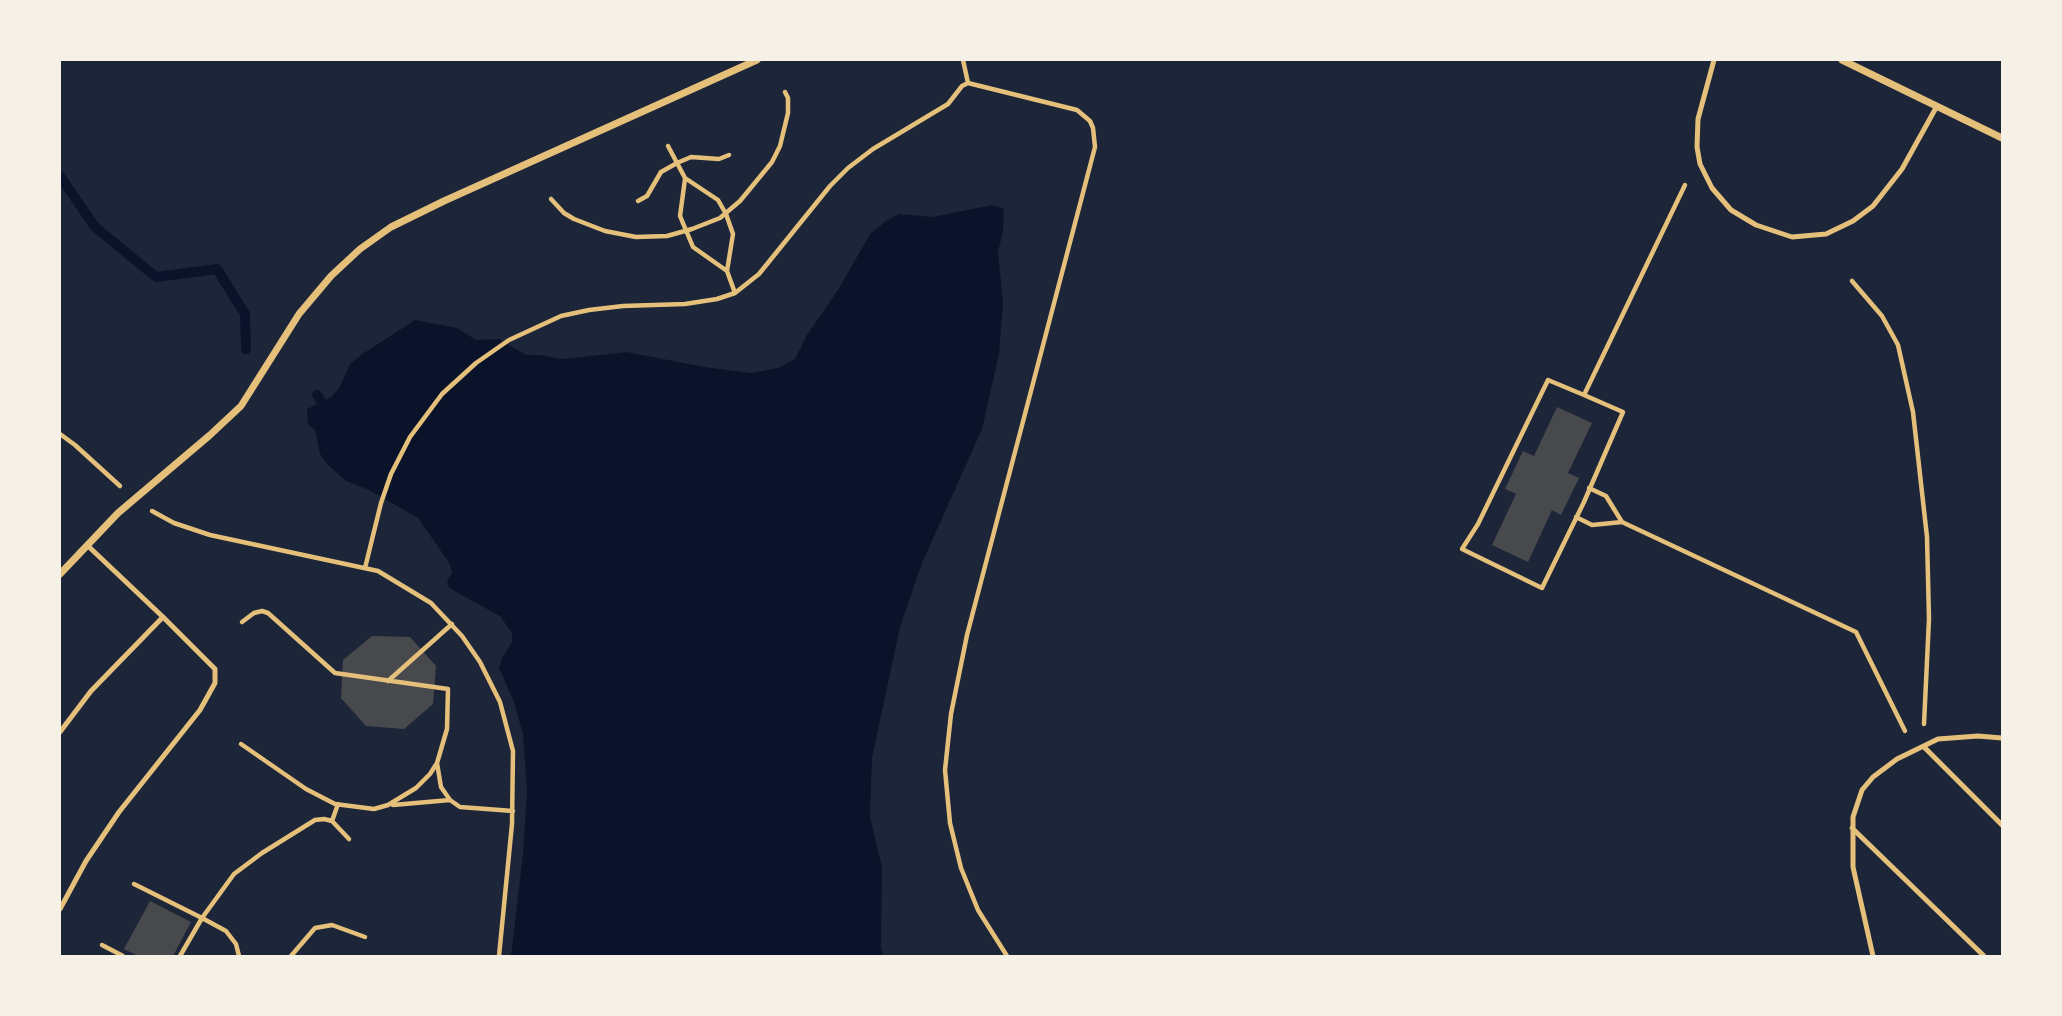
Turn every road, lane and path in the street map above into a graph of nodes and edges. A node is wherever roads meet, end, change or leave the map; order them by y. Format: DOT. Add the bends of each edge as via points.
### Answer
graph roads {
  1 [pos="757,60"];
  2 [pos="962,60"];
  3 [pos="1714,60"];
  4 [pos="1842,60"];
  5 [pos="968,83"];
  6 [pos="785,92"];
  7 [pos="1937,106"];
  8 [pos="2003,138"];
  9 [pos="668,146"];
  10 [pos="729,155"];
  11 [pos="677,163"];
  12 [pos="685,178"];
  13 [pos="1685,185"];
  14 [pos="551,199"];
  15 [pos="638,201"];
  16 [pos="726,214"];
  17 [pos="687,231"];
  18 [pos="727,271"];
  19 [pos="1852,281"];
  20 [pos="735,293"];
  21 [pos="1584,396"];
  22 [pos="60,434"];
  23 [pos="120,487"];
  24 [pos="1589,488"];
  25 [pos="152,511"];
  26 [pos="1576,517"];
  27 [pos="1622,522"];
  28 [pos="87,545"];
  29 [pos="365,568"];
  30 [pos="60,574"];
  31 [pos="163,617"];
  32 [pos="242,622"];
  33 [pos="452,624"];
  34 [pos="387,681"];
  35 [pos="1924,724"];
  36 [pos="1905,731"];
  37 [pos="60,732"];
  38 [pos="2003,738"];
  39 [pos="240,744"];
  40 [pos="1924,747"];
  41 [pos="438,763"];
  42 [pos="450,800"];
  43 [pos="338,804"];
  44 [pos="388,805"];
  45 [pos="513,811"];
  46 [pos="332,821"];
  47 [pos="2003,825"];
  48 [pos="1852,828"];
  49 [pos="349,839"];
  50 [pos="134,884"];
  51 [pos="60,909"];
  52 [pos="202,918"];
  53 [pos="365,937"];
  54 [pos="102,945"];
  55 [pos="123,957"];
  56 [pos="180,957"];
  57 [pos="239,957"];
  58 [pos="291,957"];
  59 [pos="499,957"];
  60 [pos="1007,957"];
  61 [pos="1873,957"];
  62 [pos="1984,957"];
  1 -- 28 [label="street" via="444,201 360,249 299,314 241,406"];
  2 -- 5 [label="path"];
  3 -- 7 [label="lane" via="1698,119 1700,164 1731,210 1756,225 1793,237 1826,234 1873,206 1902,169"];
  4 -- 7 [label="street"];
  5 -- 20 [label="path" via="948,103 848,168 759,274"];
  5 -- 60 [label="path" via="1067,107 1085,116 1093,128 1095,147 967,635 951,714 945,770 950,823 978,910"];
  6 -- 16 [label="path" via="789,104 780,146 760,178"];
  7 -- 8 [label="street"];
  9 -- 11 [label="path"];
  10 -- 11 [label="path" via="691,157"];
  11 -- 12 [label="path"];
  11 -- 15 [label="path" via="661,172 647,196"];
  12 -- 16 [label="path" via="718,200"];
  12 -- 17 [label="path" via="680,216"];
  13 -- 21 [label="path"];
  14 -- 17 [label="path" via="574,219 613,233 652,236"];
  16 -- 17 [label="path"];
  16 -- 18 [label="path" via="733,234"];
  17 -- 18 [label="path" via="697,251"];
  18 -- 20 [label="path"];
  19 -- 35 [label="path" via="1873,304 1898,345 1913,412 1927,537"];
  20 -- 29 [label="path" via="685,304 589,310 509,340 476,363 442,394 400,454 376,520"];
  21 -- 24 [label="path" via="1623,412"];
  21 -- 26 [label="path" via="1548,380 1462,549 1542,588"];
  22 -- 23 [label="path"];
  24 -- 26 [label="path"];
  24 -- 27 [label="path" via="1606,496"];
  25 -- 29 [label="path" via="210,535"];
  26 -- 27 [label="path" via="1592,525"];
  27 -- 36 [label="path" via="1856,632"];
  28 -- 30 [label="street"];
  28 -- 31 [label="lane"];
  29 -- 33 [label="path" via="412,590"];
  31 -- 37 [label="lane" via="91,691"];
  31 -- 51 [label="lane" via="215,669 215,683 200,710 119,812"];
  32 -- 34 [label="path" via="254,613 268,613 335,673"];
  33 -- 34 [label="path"];
  33 -- 45 [label="path" via="480,662 505,717 513,751"];
  34 -- 41 [label="path" via="448,689 447,729"];
  38 -- 40 [label="lane" via="1938,739"];
  39 -- 43 [label="path"];
  40 -- 47 [label="lane"];
  40 -- 48 [label="lane" via="1873,777 1855,805"];
  41 -- 42 [label="path" via="442,787"];
  41 -- 44 [label="path" via="416,788"];
  42 -- 44 [label="path"];
  42 -- 45 [label="path" via="460,807"];
  43 -- 44 [label="path" via="374,809"];
  43 -- 46 [label="path"];
  45 -- 59 [label="path"];
  46 -- 49 [label="path"];
  46 -- 52 [label="path" via="315,820 246,864"];
  48 -- 61 [label="lane" via="1853,867"];
  48 -- 62 [label="lane"];
  50 -- 52 [label="path"];
  52 -- 56 [label="path"];
  52 -- 57 [label="path" via="226,931"];
  53 -- 58 [label="path" via="332,925 315,928"];
  54 -- 55 [label="path"];
}
